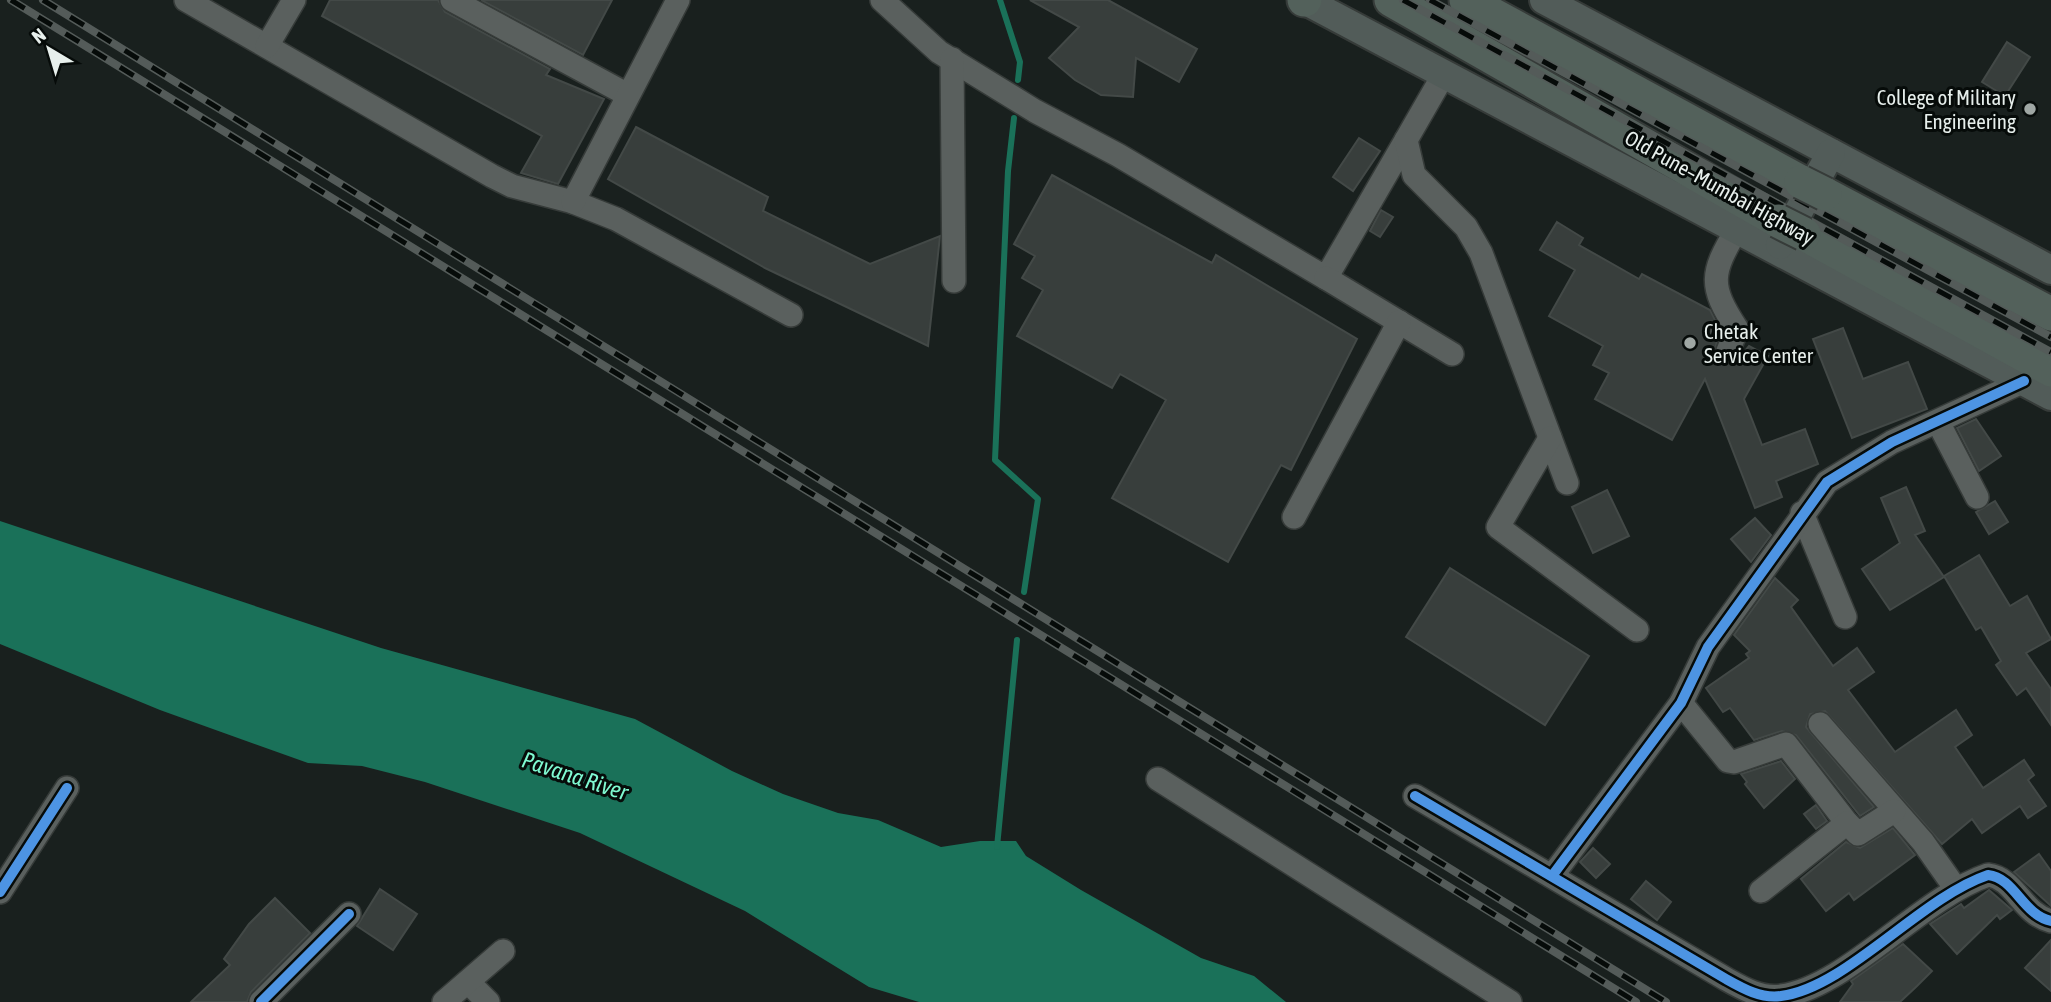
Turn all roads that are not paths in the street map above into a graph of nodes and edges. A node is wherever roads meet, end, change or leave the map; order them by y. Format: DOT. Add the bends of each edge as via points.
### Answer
graph roads {
  1 [pos="186,0"];
  2 [pos="294,0"];
  3 [pos="452,0"];
  4 [pos="882,0"];
  5 [pos="1304,0"];
  6 [pos="1391,0"];
  7 [pos="1466,0"];
  8 [pos="1544,0"];
  9 [pos="671,2"];
  10 [pos="267,46"];
  11 [pos="952,60"];
  12 [pos="1444,74"];
  13 [pos="626,94"];
  14 [pos="1406,140"];
  15 [pos="1831,153"];
  16 [pos="573,202"];
  17 [pos="1737,229"];
  18 [pos="1786,235"];
  19 [pos="2051,270"];
  20 [pos="1326,278"];
  21 [pos="954,281"];
  22 [pos="2051,314"];
  23 [pos="791,315"];
  24 [pos="1399,322"];
  25 [pos="1728,351"];
  26 [pos="1452,354"];
  27 [pos="2037,376"];
  28 [pos="2051,396"];
  29 [pos="1938,422"];
  30 [pos="1550,438"];
  31 [pos="1567,483"];
  32 [pos="1977,497"];
  33 [pos="1802,513"];
  34 [pos="1294,517"];
  35 [pos="1845,618"];
  36 [pos="1637,630"];
  37 [pos="1681,703"];
  38 [pos="1820,723"];
  39 [pos="1158,779"];
  40 [pos="67,788"];
  41 [pos="1415,796"];
  42 [pos="1894,811"];
  43 [pos="1847,824"];
  44 [pos="1552,876"];
  45 [pos="1956,889"];
  46 [pos="1761,891"];
  47 [pos="0,892"];
  48 [pos="349,914"];
  49 [pos="2051,921"];
  50 [pos="503,951"];
  51 [pos="468,982"];
  52 [pos="261,1002"];
  53 [pos="443,1002"];
  54 [pos="488,1002"];
  55 [pos="1510,1002"];
  1 -- 10 [label="street"];
  2 -- 10 [label="street"];
  3 -- 13 [label="street"];
  4 -- 11 [label="street"];
  5 -- 12 [label="main road"];
  6 -- 18 [label="highway, Old Pune–Mumbai Highway"];
  7 -- 22 [label="highway, Old Pune–Mumbai Highway"];
  8 -- 15 [label="main road"];
  9 -- 13 [label="street"];
  10 -- 16 [label="street" via="502,181"];
  11 -- 20 [label="street"];
  11 -- 21 [label="street"];
  12 -- 14 [label="street"];
  12 -- 17 [label="main road"];
  13 -- 16 [label="street"];
  14 -- 20 [label="street"];
  14 -- 30 [label="street" via="1414,175 1466,227 1481,253"];
  15 -- 18 [label="main road"];
  15 -- 19 [label="main road"];
  16 -- 23 [label="street" via="616,219"];
  17 -- 18 [label="main road"];
  17 -- 25 [label="street" via="1716,265 1714,282 1721,305 1737,329"];
  18 -- 27 [label="highway, Old Pune–Mumbai Highway"];
  20 -- 24 [label="street"];
  24 -- 26 [label="street"];
  24 -- 34 [label="street"];
  27 -- 28 [label="main road"];
  27 -- 29 [label="street"];
  29 -- 32 [label="street"];
  29 -- 33 [label="street" via="1860,458 1827,482"];
  30 -- 31 [label="street"];
  30 -- 36 [label="street" via="1499,527"];
  33 -- 35 [label="street"];
  33 -- 37 [label="street" via="1709,647"];
  37 -- 43 [label="street" via="1728,761 1786,744"];
  37 -- 44 [label="street"];
  38 -- 42 [label="street"];
  39 -- 55 [label="street"];
  40 -- 47 [label="street"];
  41 -- 44 [label="street"];
  42 -- 43 [label="street" via="1858,834"];
  42 -- 45 [label="street"];
  43 -- 46 [label="street"];
  44 -- 45 [label="street" via="1762,996 1782,996 1825,979"];
  45 -- 49 [label="street" via="1995,876 2032,914"];
  48 -- 52 [label="street"];
  50 -- 51 [label="street"];
  51 -- 53 [label="street"];
  51 -- 54 [label="street"];
}
